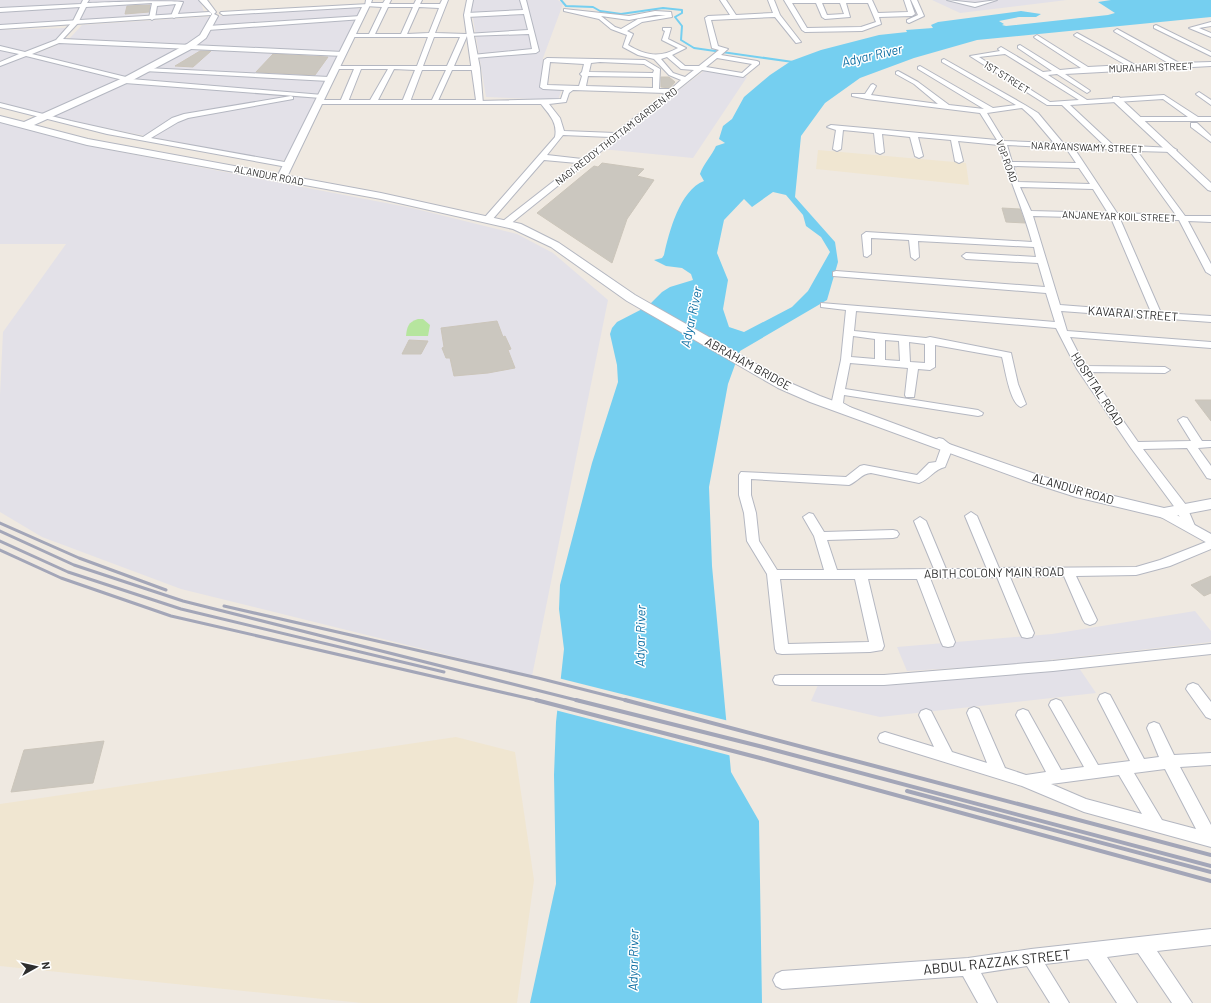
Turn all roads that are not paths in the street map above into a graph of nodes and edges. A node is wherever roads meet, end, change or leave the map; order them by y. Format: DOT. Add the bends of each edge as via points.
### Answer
graph roads {
  1 [pos="173,0"];
  2 [pos="203,0"];
  3 [pos="210,0"];
  4 [pos="470,0"];
  5 [pos="523,0"];
  6 [pos="723,0"];
  7 [pos="771,0"];
  8 [pos="907,0"];
  9 [pos="914,0"];
  10 [pos="950,0"];
  11 [pos="994,0"];
  12 [pos="787,1"];
  13 [pos="818,1"];
  14 [pos="842,1"];
  15 [pos="85,3"];
  16 [pos="368,3"];
  17 [pos="386,3"];
  18 [pos="418,3"];
  19 [pos="444,3"];
  20 [pos="0,10"];
  21 [pos="566,10"];
  22 [pos="526,12"];
  23 [pos="581,12"];
  24 [pos="215,13"];
  25 [pos="467,15"];
  26 [pos="778,15"];
  27 [pos="875,15"];
  28 [pos="174,16"];
  29 [pos="734,16"];
  30 [pos="152,18"];
  31 [pos="361,18"];
  32 [pos="634,18"];
  33 [pos="909,21"];
  34 [pos="76,22"];
  35 [pos="606,22"];
  36 [pos="1211,24"];
  37 [pos="0,27"];
  38 [pos="1156,27"];
  39 [pos="208,28"];
  40 [pos="665,29"];
  41 [pos="622,31"];
  42 [pos="1117,31"];
  43 [pos="531,32"];
  44 [pos="466,35"];
  45 [pos="1077,35"];
  46 [pos="1211,35"];
  47 [pos="351,36"];
  48 [pos="371,36"];
  49 [pos="403,36"];
  50 [pos="431,36"];
  51 [pos="1037,38"];
  52 [pos="58,41"];
  53 [pos="798,42"];
  54 [pos="190,46"];
  55 [pos="1020,47"];
  56 [pos="0,48"];
  57 [pos="1000,48"];
  58 [pos="1007,52"];
  59 [pos="342,54"];
  60 [pos="1211,54"];
  61 [pos="24,55"];
  62 [pos="474,56"];
  63 [pos="669,56"];
  64 [pos="716,56"];
  65 [pos="656,57"];
  66 [pos="725,58"];
  67 [pos="736,60"];
  68 [pos="944,60"];
  69 [pos="747,61"];
  70 [pos="588,62"];
  71 [pos="0,64"];
  72 [pos="1211,64"];
  73 [pos="1180,66"];
  74 [pos="336,67"];
  75 [pos="358,68"];
  76 [pos="476,68"];
  77 [pos="701,68"];
  78 [pos="920,68"];
  79 [pos="1135,68"];
  80 [pos="391,69"];
  81 [pos="418,69"];
  82 [pos="450,69"];
  83 [pos="710,69"];
  84 [pos="146,70"];
  85 [pos="1086,70"];
  86 [pos="722,71"];
  87 [pos="1060,72"];
  88 [pos="733,73"];
  89 [pos="898,73"];
  90 [pos="584,74"];
  91 [pos="1043,74"];
  92 [pos="656,75"];
  93 [pos="329,79"];
  94 [pos="126,80"];
  95 [pos="687,80"];
  96 [pos="873,86"];
  97 [pos="571,88"];
  98 [pos="582,88"];
  99 [pos="656,90"];
  100 [pos="883,90"];
  101 [pos="672,91"];
  102 [pos="1087,91"];
  103 [pos="1199,94"];
  104 [pos="310,95"];
  105 [pos="854,95"];
  106 [pos="1112,96"];
  107 [pos="867,97"];
  108 [pos="320,99"];
  109 [pos="882,99"];
  110 [pos="1086,101"];
  111 [pos="344,102"];
  112 [pos="373,102"];
  113 [pos="406,102"];
  114 [pos="435,102"];
  115 [pos="480,102"];
  116 [pos="1064,103"];
  117 [pos="1211,103"];
  118 [pos="544,104"];
  119 [pos="0,105"];
  120 [pos="1023,106"];
  121 [pos="947,107"];
  122 [pos="990,109"];
  123 [pos="982,111"];
  124 [pos="42,117"];
  125 [pos="0,119"];
  126 [pos="1140,119"];
  127 [pos="1211,119"];
  128 [pos="1195,122"];
  129 [pos="24,126"];
  130 [pos="831,127"];
  131 [pos="840,128"];
  132 [pos="878,132"];
  133 [pos="560,134"];
  134 [pos="617,135"];
  135 [pos="914,136"];
  136 [pos="954,139"];
  137 [pos="144,140"];
  138 [pos="1211,140"];
  139 [pos="1002,143"];
  140 [pos="1065,146"];
  141 [pos="837,148"];
  142 [pos="1112,148"];
  143 [pos="1132,149"];
  144 [pos="1173,150"];
  145 [pos="880,152"];
  146 [pos="919,156"];
  147 [pos="542,157"];
  148 [pos="959,160"];
  149 [pos="584,161"];
  150 [pos="1010,164"];
  151 [pos="287,165"];
  152 [pos="1082,166"];
  153 [pos="282,177"];
  154 [pos="1015,184"];
  155 [pos="1095,187"];
  156 [pos="1211,188"];
  157 [pos="1028,213"];
  158 [pos="1115,217"];
  159 [pos="1182,218"];
  160 [pos="488,219"];
  161 [pos="1211,219"];
  162 [pos="506,223"];
  163 [pos="536,234"];
  164 [pos="913,237"];
  165 [pos="1037,245"];
  166 [pos="867,254"];
  167 [pos="966,256"];
  168 [pos="915,257"];
  169 [pos="1041,260"];
  170 [pos="1211,272"];
  171 [pos="836,274"];
  172 [pos="1050,290"];
  173 [pos="824,305"];
  174 [pos="851,308"];
  175 [pos="1055,308"];
  176 [pos="1158,315"];
  177 [pos="1211,319"];
  178 [pos="1062,330"];
  179 [pos="848,333"];
  180 [pos="880,336"];
  181 [pos="904,338"];
  182 [pos="930,340"];
  183 [pos="1211,345"];
  184 [pos="846,360"];
  185 [pos="880,363"];
  186 [pos="909,366"];
  187 [pos="1082,370"];
  188 [pos="1165,370"];
  189 [pos="839,391"];
  190 [pos="910,395"];
  191 [pos="1021,404"];
  192 [pos="978,414"];
  193 [pos="1183,420"];
  194 [pos="1211,444"];
  195 [pos="940,445"];
  196 [pos="1190,445"];
  197 [pos="1136,446"];
  198 [pos="1211,475"];
  199 [pos="1211,504"];
  200 [pos="1182,508"];
  201 [pos="1164,513"];
  202 [pos="971,516"];
  203 [pos="809,517"];
  204 [pos="920,521"];
  205 [pos="1189,526"];
  206 [pos="893,534"];
  207 [pos="820,536"];
  208 [pos="1211,540"];
  209 [pos="1211,544"];
  210 [pos="1068,572"];
  211 [pos="998,573"];
  212 [pos="773,574"];
  213 [pos="832,574"];
  214 [pos="922,574"];
  215 [pos="942,574"];
  216 [pos="860,575"];
  217 [pos="1090,620"];
  218 [pos="1027,633"];
  219 [pos="948,642"];
  220 [pos="1211,649"];
  221 [pos="780,680"];
  222 [pos="1193,689"];
  223 [pos="1105,700"];
  224 [pos="1056,705"];
  225 [pos="974,713"];
  226 [pos="1211,713"];
  227 [pos="1023,714"];
  228 [pos="926,715"];
  229 [pos="1154,728"];
  230 [pos="885,738"];
  231 [pos="947,758"];
  232 [pos="1211,760"];
  233 [pos="1169,762"];
  234 [pos="1140,766"];
  235 [pos="1124,769"];
  236 [pos="999,773"];
  237 [pos="1095,773"];
  238 [pos="1057,778"];
  239 [pos="1026,781"];
  240 [pos="1156,824"];
  241 [pos="1210,839"];
  242 [pos="1211,937"];
  243 [pos="1142,945"];
  244 [pos="1094,952"];
  245 [pos="1031,957"];
  246 [pos="968,967"];
  247 [pos="782,980"];
  248 [pos="988,1003"];
  249 [pos="1060,1003"];
  250 [pos="1128,1003"];
  251 [pos="1183,1003"];
  1 -- 15 [label="street"];
  2 -- 24 [label="main road"];
  3 -- 24 [label="main road"];
  4 -- 25 [label="street"];
  5 -- 22 [label="street"];
  6 -- 29 [label="street"];
  7 -- 26 [label="street"];
  8 -- 27 [label="street" via="912,14"];
  9 -- 33 [label="street" via="921,16"];
  10 -- 11 [label="street" via="975,5"];
  12 -- 13 [label="street"];
  12 -- 27 [label="street" via="805,30 862,28 879,23"];
  13 -- 14 [label="street"];
  13 -- 14 [label="street" via="825,17 848,16"];
  14 -- 27 [label="street" via="870,1"];
  15 -- 20 [label="street"];
  15 -- 34 [label="street"];
  16 -- 17 [label="street"];
  16 -- 24 [label="street"];
  16 -- 31 [label="street"];
  17 -- 18 [label="street"];
  17 -- 48 [label="street"];
  18 -- 19 [label="street"];
  18 -- 49 [label="street"];
  19 -- 50 [label="street"];
  21 -- 23 [label="street"];
  22 -- 25 [label="street"];
  22 -- 43 [label="street"];
  23 -- 32 [label="street"];
  23 -- 35 [label="street" via="581,15 601,18"];
  24 -- 28 [label="street"];
  24 -- 39 [label="main road"];
  25 -- 44 [label="street"];
  26 -- 29 [label="street"];
  26 -- 53 [label="street"];
  28 -- 30 [label="street"];
  28 -- 30 [label="street" via="180,2 154,4"];
  29 -- 64 [label="street, NAGI REDDY THOTTAM GARDEN RD" via="708,18 715,48 725,49"];
  30 -- 34 [label="street"];
  31 -- 39 [label="street"];
  31 -- 47 [label="street"];
  32 -- 35 [label="street"];
  32 -- 41 [label="street" via="634,25"];
  34 -- 37 [label="street"];
  34 -- 52 [label="street"];
  35 -- 41 [label="street"];
  36 -- 46 [label="street" via="1192,28"];
  38 -- 60 [label="street"];
  39 -- 54 [label="main road" via="203,36"];
  40 -- 63 [label="street" via="669,29 665,40 683,48"];
  41 -- 65 [label="street" via="630,34 625,46 645,57"];
  42 -- 73 [label="street"];
  43 -- 44 [label="street"];
  43 -- 62 [label="street" via="536,52"];
  44 -- 50 [label="street"];
  44 -- 62 [label="street"];
  44 -- 82 [label="street"];
  45 -- 79 [label="street"];
  47 -- 48 [label="street"];
  47 -- 59 [label="street"];
  48 -- 49 [label="street"];
  49 -- 50 [label="street"];
  50 -- 81 [label="street"];
  51 -- 85 [label="street"];
  52 -- 54 [label="street"];
  52 -- 61 [label="street"];
  54 -- 59 [label="street"];
  54 -- 84 [label="main road"];
  55 -- 87 [label="street"];
  56 -- 61 [label="street"];
  57 -- 58 [label="street"];
  58 -- 91 [label="street"];
  58 -- 116 [label="street, 1ST STREET" via="970,56 1049,104"];
  59 -- 74 [label="street"];
  61 -- 71 [label="street"];
  61 -- 94 [label="street"];
  62 -- 76 [label="street"];
  63 -- 65 [label="street"];
  63 -- 77 [label="street" via="684,68"];
  64 -- 66 [label="street"];
  64 -- 77 [label="street, NAGI REDDY THOTTAM GARDEN RD"];
  65 -- 95 [label="street" via="671,74"];
  66 -- 67 [label="street"];
  66 -- 83 [label="street"];
  67 -- 69 [label="street"];
  67 -- 86 [label="street"];
  68 -- 120 [label="street"];
  69 -- 88 [label="street"];
  69 -- 88 [label="street" via="757,63 743,75"];
  70 -- 90 [label="street"];
  70 -- 92 [label="street" via="645,62 657,69"];
  70 -- 97 [label="street" via="547,60 543,87"];
  72 -- 73 [label="street, MURAHARI STREET"];
  73 -- 79 [label="street, MURAHARI STREET"];
  74 -- 75 [label="street"];
  74 -- 93 [label="street"];
  75 -- 80 [label="street"];
  75 -- 111 [label="street"];
  76 -- 82 [label="street"];
  76 -- 115 [label="street"];
  77 -- 83 [label="street"];
  77 -- 95 [label="street, NAGI REDDY THOTTAM GARDEN RD"];
  78 -- 122 [label="street"];
  79 -- 85 [label="street, MURAHARI STREET"];
  80 -- 81 [label="street"];
  80 -- 112 [label="street"];
  81 -- 82 [label="street"];
  81 -- 113 [label="street"];
  82 -- 114 [label="street"];
  83 -- 86 [label="street"];
  84 -- 93 [label="street"];
  84 -- 94 [label="main road"];
  85 -- 87 [label="street, MURAHARI STREET"];
  86 -- 88 [label="street"];
  87 -- 91 [label="street, MURAHARI STREET"];
  87 -- 102 [label="street"];
  89 -- 121 [label="street" via="916,83"];
  90 -- 92 [label="street"];
  90 -- 98 [label="street"];
  91 -- 110 [label="street"];
  92 -- 99 [label="street"];
  93 -- 108 [label="street"];
  94 -- 104 [label="street"];
  94 -- 124 [label="main road"];
  95 -- 101 [label="street, NAGI REDDY THOTTAM GARDEN RD"];
  96 -- 107 [label="street"];
  97 -- 98 [label="street"];
  97 -- 118 [label="street" via="566,92 564,101"];
  98 -- 99 [label="street"];
  99 -- 101 [label="street"];
  100 -- 109 [label="street"];
  101 -- 134 [label="street, NAGI REDDY THOTTAM GARDEN RD"];
  103 -- 117 [label="street"];
  104 -- 108 [label="street"];
  104 -- 137 [label="street" via="187,116 175,120"];
  105 -- 107 [label="street"];
  106 -- 110 [label="street"];
  106 -- 126 [label="street"];
  106 -- 128 [label="street" via="1166,97"];
  107 -- 109 [label="street"];
  108 -- 111 [label="street"];
  108 -- 151 [label="street"];
  109 -- 121 [label="street"];
  110 -- 116 [label="street"];
  111 -- 112 [label="street"];
  112 -- 113 [label="street"];
  113 -- 114 [label="street"];
  114 -- 115 [label="street"];
  115 -- 118 [label="street"];
  116 -- 142 [label="street"];
  118 -- 133 [label="street" via="557,119"];
  119 -- 124 [label="street"];
  120 -- 122 [label="street"];
  120 -- 140 [label="street"];
  121 -- 123 [label="street"];
  122 -- 123 [label="street"];
  123 -- 139 [label="street, VGP ROAD"];
  124 -- 129 [label="main road"];
  124 -- 137 [label="street"];
  125 -- 129 [label="main road, ALANDUR ROAD"];
  126 -- 128 [label="street"];
  126 -- 144 [label="street"];
  127 -- 128 [label="street"];
  128 -- 138 [label="street"];
  129 -- 153 [label="main road, ALANDUR ROAD" via="87,142"];
  130 -- 131 [label="street, NARAYANSWAMY STREET"];
  131 -- 132 [label="street, NARAYANSWAMY STREET"];
  131 -- 141 [label="street"];
  132 -- 135 [label="street, NARAYANSWAMY STREET"];
  132 -- 145 [label="street"];
  133 -- 134 [label="street"];
  133 -- 147 [label="street"];
  134 -- 149 [label="street, NAGI REDDY THOTTAM GARDEN RD"];
  135 -- 136 [label="street, NARAYANSWAMY STREET"];
  135 -- 146 [label="street"];
  136 -- 139 [label="street, NARAYANSWAMY STREET"];
  136 -- 148 [label="street"];
  137 -- 151 [label="street"];
  139 -- 140 [label="street, NARAYANSWAMY STREET"];
  139 -- 150 [label="street, VGP ROAD"];
  140 -- 142 [label="street, NARAYANSWAMY STREET"];
  140 -- 152 [label="street"];
  142 -- 143 [label="street, NARAYANSWAMY STREET"];
  143 -- 144 [label="street, NARAYANSWAMY STREET"];
  143 -- 159 [label="street"];
  144 -- 156 [label="street"];
  147 -- 149 [label="street"];
  147 -- 160 [label="street"];
  149 -- 162 [label="street, NAGI REDDY THOTTAM GARDEN RD"];
  150 -- 152 [label="street"];
  150 -- 154 [label="street, VGP ROAD"];
  151 -- 153 [label="street"];
  152 -- 155 [label="street"];
  153 -- 160 [label="main road, ALANDUR ROAD"];
  154 -- 155 [label="street"];
  154 -- 157 [label="street, VGP ROAD"];
  155 -- 158 [label="street"];
  157 -- 158 [label="street, ANJANEYAR KOIL STREET"];
  157 -- 165 [label="street, HOSPITAL ROAD"];
  158 -- 159 [label="street, ANJANEYAR KOIL STREET"];
  158 -- 176 [label="street"];
  159 -- 161 [label="street, ANJANEYAR KOIL STREET"];
  159 -- 170 [label="street"];
  160 -- 162 [label="main road, ALANDUR ROAD"];
  162 -- 163 [label="main road, ALANDUR ROAD"];
  163 -- 195 [label="main road, ABRAHAM BRIDGE" via="615,288 783,385"];
  164 -- 165 [label="street"];
  164 -- 166 [label="street" via="866,235"];
  164 -- 168 [label="street"];
  165 -- 169 [label="street, HOSPITAL ROAD"];
  167 -- 169 [label="street"];
  169 -- 172 [label="street, HOSPITAL ROAD"];
  171 -- 172 [label="street"];
  172 -- 175 [label="street, HOSPITAL ROAD"];
  173 -- 174 [label="street"];
  174 -- 178 [label="street"];
  174 -- 179 [label="street"];
  175 -- 176 [label="street, KAVARAI STREET"];
  175 -- 178 [label="street, HOSPITAL ROAD"];
  176 -- 177 [label="street, KAVARAI STREET"];
  178 -- 183 [label="street"];
  178 -- 187 [label="street, HOSPITAL ROAD"];
  179 -- 180 [label="street"];
  179 -- 184 [label="street"];
  180 -- 181 [label="street"];
  180 -- 185 [label="street"];
  181 -- 182 [label="street"];
  181 -- 186 [label="street"];
  182 -- 186 [label="street" via="930,368"];
  182 -- 191 [label="street" via="1007,355 1013,384"];
  184 -- 185 [label="street"];
  184 -- 189 [label="street"];
  185 -- 186 [label="street"];
  186 -- 190 [label="street"];
  187 -- 188 [label="street"];
  187 -- 197 [label="street, HOSPITAL ROAD"];
  189 -- 192 [label="street"];
  189 -- 195 [label="street" via="839,405 944,443"];
  193 -- 196 [label="street" via="1198,444"];
  194 -- 196 [label="street"];
  195 -- 201 [label="main road, ALANDUR ROAD" via="1035,479"];
  195 -- 212 [label="street" via="940,464 933,466 919,479 871,469 864,470 849,481 744,475 753,542"];
  196 -- 197 [label="street"];
  196 -- 198 [label="street"];
  197 -- 200 [label="street, HOSPITAL ROAD"];
  199 -- 200 [label="main road"];
  200 -- 201 [label="main road"];
  200 -- 205 [label="street, HOSPITAL ROAD"];
  201 -- 205 [label="street, ALANDUR ROAD"];
  202 -- 211 [label="street"];
  203 -- 207 [label="street"];
  204 -- 215 [label="street"];
  205 -- 208 [label="street, ALANDUR ROAD"];
  206 -- 207 [label="street"];
  207 -- 213 [label="street"];
  209 -- 210 [label="street, ABITH COLONY MAIN ROAD" via="1156,567"];
  210 -- 211 [label="street, ABITH COLONY MAIN ROAD"];
  210 -- 217 [label="street"];
  211 -- 215 [label="street, ABITH COLONY MAIN ROAD"];
  211 -- 218 [label="street"];
  212 -- 213 [label="street, ABITH COLONY MAIN ROAD"];
  212 -- 216 [label="street" via="783,650 877,646"];
  213 -- 216 [label="street, ABITH COLONY MAIN ROAD"];
  214 -- 215 [label="street, ABITH COLONY MAIN ROAD"];
  214 -- 216 [label="street, ABITH COLONY MAIN ROAD"];
  214 -- 219 [label="street"];
  220 -- 221 [label="street" via="1053,666 884,680"];
  222 -- 226 [label="street"];
  223 -- 234 [label="street"];
  224 -- 237 [label="street"];
  225 -- 236 [label="street"];
  227 -- 238 [label="street"];
  228 -- 231 [label="street"];
  229 -- 233 [label="street"];
  230 -- 231 [label="street"];
  231 -- 236 [label="street"];
  232 -- 233 [label="street"];
  233 -- 234 [label="street"];
  233 -- 241 [label="street"];
  234 -- 235 [label="street"];
  235 -- 237 [label="street"];
  235 -- 240 [label="street"];
  236 -- 239 [label="street"];
  237 -- 238 [label="street"];
  238 -- 239 [label="street"];
  239 -- 240 [label="street" via="1084,805"];
  240 -- 241 [label="street"];
  242 -- 243 [label="street, ABDUL RAZZAK STREET"];
  243 -- 244 [label="street, ABDUL RAZZAK STREET"];
  243 -- 251 [label="street"];
  244 -- 245 [label="street, ABDUL RAZZAK STREET"];
  244 -- 250 [label="street"];
  245 -- 246 [label="street, ABDUL RAZZAK STREET"];
  245 -- 249 [label="street"];
  246 -- 247 [label="street, ABDUL RAZZAK STREET"];
  246 -- 248 [label="street"];
}
